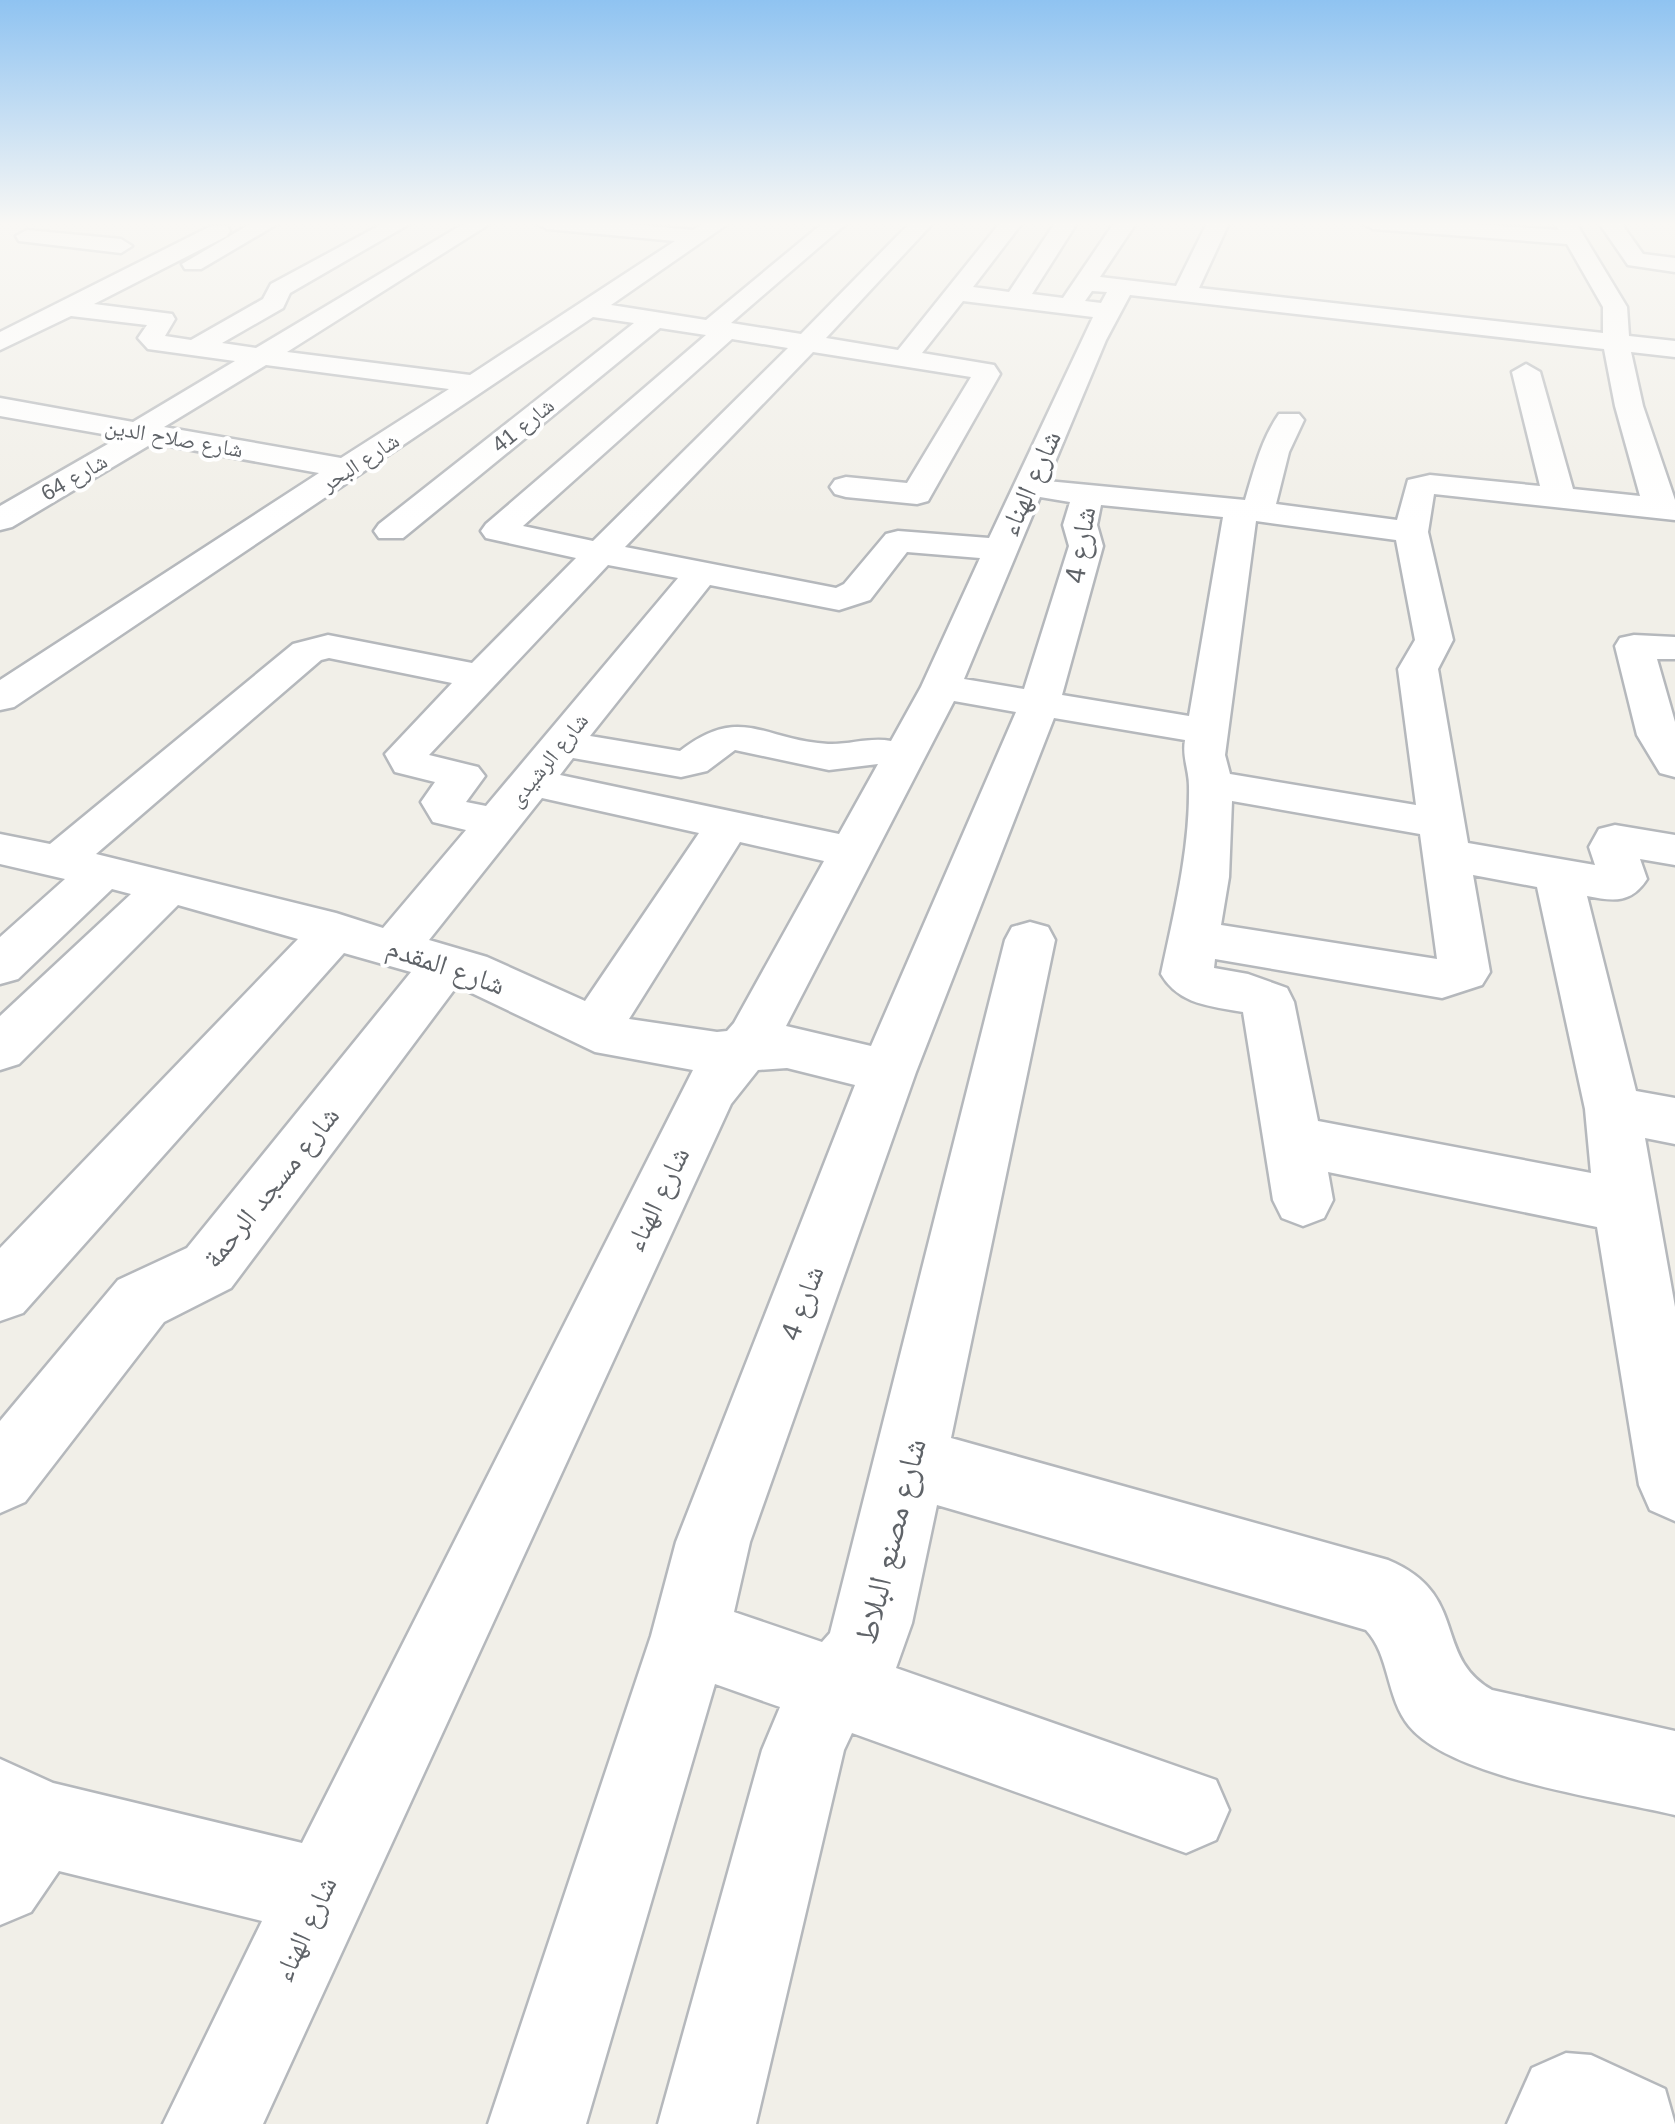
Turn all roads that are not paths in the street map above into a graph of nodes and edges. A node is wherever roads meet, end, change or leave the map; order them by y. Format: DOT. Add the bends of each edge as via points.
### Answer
graph roads {
  1 [pos="39,322"];
  2 [pos="161,322"];
  3 [pos="240,322"];
  4 [pos="318,322"];
  5 [pos="575,322"];
  6 [pos="665,322"];
  7 [pos="673,322"];
  8 [pos="727,322"];
  9 [pos="825,322"];
  10 [pos="936,322"];
  11 [pos="1091,322"];
  12 [pos="1442,322"];
  13 [pos="1615,322"];
  14 [pos="719,329"];
  15 [pos="1616,341"];
  16 [pos="0,342"];
  17 [pos="804,343"];
  18 [pos="196,348"];
  19 [pos="1675,349"];
  20 [pos="259,358"];
  21 [pos="906,358"];
  22 [pos="1526,372"];
  23 [pos="485,398"];
  24 [pos="1,415"];
  25 [pos="563,417"];
  26 [pos="1289,420"];
  27 [pos="614,426"];
  28 [pos="143,432"];
  29 [pos="348,469"];
  30 [pos="846,487"];
  31 [pos="1058,490"];
  32 [pos="1560,498"];
  33 [pos="1667,509"];
  34 [pos="1250,510"];
  35 [pos="0,520"];
  36 [pos="391,531"];
  37 [pos="1411,532"];
  38 [pos="1000,550"];
  39 [pos="600,553"];
  40 [pos="702,573"];
  41 [pos="1675,648"];
  42 [pos="481,677"];
  43 [pos="940,687"];
  44 [pos="0,698"];
  45 [pos="1040,703"];
  46 [pos="1206,731"];
  47 [pos="562,744"];
  48 [pos="904,756"];
  49 [pos="531,782"];
  50 [pos="1211,784"];
  51 [pos="1671,806"];
  52 [pos="497,823"];
  53 [pos="727,826"];
  54 [pos="1442,839"];
  55 [pos="0,849"];
  56 [pos="852,852"];
  57 [pos="80,867"];
  58 [pos="1559,876"];
  59 [pos="169,886"];
  60 [pos="336,930"];
  61 [pos="1193,938"];
  62 [pos="1030,940"];
  63 [pos="421,955"];
  64 [pos="0,966"];
  65 [pos="595,1029"];
  66 [pos="0,1049"];
  67 [pos="744,1050"];
  68 [pos="888,1072"];
  69 [pos="1613,1109"];
  70 [pos="1675,1121"];
  71 [pos="1296,1142"];
  72 [pos="1303,1200"];
  73 [pos="1624,1206"];
  74 [pos="0,1292"];
  75 [pos="11,1448"];
  76 [pos="910,1462"];
  77 [pos="1675,1485"];
  78 [pos="690,1636"];
  79 [pos="835,1687"];
  80 [pos="1675,1772"];
  81 [pos="1186,1810"];
  82 [pos="13,1835"];
  83 [pos="322,1892"];
  84 [pos="212,2124"];
  85 [pos="537,2124"];
  86 [pos="707,2124"];
  87 [pos="1556,2124"];
  88 [pos="1630,2124"];
  1 -- 16 [label="street"];
  2 -- 18 [label="street" via="151,340"];
  3 -- 18 [label="street"];
  4 -- 20 [label="street, شارع 64"];
  5 -- 23 [label="street, شارع البحر"];
  6 -- 25 [label="street, شارع 41"];
  7 -- 14 [label="street"];
  8 -- 14 [label="street"];
  9 -- 17 [label="street"];
  10 -- 21 [label="street"];
  11 -- 31 [label="street, شارع الهناء"];
  12 -- 15 [label="street"];
  13 -- 15 [label="street"];
  14 -- 17 [label="street"];
  14 -- 27 [label="street"];
  15 -- 19 [label="street"];
  15 -- 33 [label="street" via="1629,406"];
  17 -- 21 [label="street"];
  17 -- 39 [label="street"];
  18 -- 20 [label="street"];
  20 -- 23 [label="street"];
  20 -- 28 [label="street, شارع 64"];
  21 -- 30 [label="street" via="986,374 917,494"];
  22 -- 32 [label="street"];
  23 -- 25 [label="street"];
  23 -- 29 [label="street, شارع البحر"];
  24 -- 28 [label="street, شارع صلاح الدين" via="46,415"];
  25 -- 27 [label="street"];
  25 -- 36 [label="street, شارع 41"];
  26 -- 34 [label="street"];
  27 -- 39 [label="street" via="498,528"];
  28 -- 29 [label="street, شارع صلاح الدين"];
  28 -- 35 [label="street, شارع 64"];
  29 -- 44 [label="street, شارع البحر"];
  31 -- 34 [label="street"];
  31 -- 38 [label="street, شارع الهناء"];
  31 -- 45 [label="street, شارع 4" via="1086,546"];
  32 -- 33 [label="street"];
  32 -- 37 [label="street" via="1422,485"];
  34 -- 37 [label="street"];
  34 -- 46 [label="street"];
  37 -- 54 [label="street" via="1434,640 1418,669"];
  38 -- 40 [label="street" via="898,541 857,592 840,599"];
  38 -- 43 [label="street, شارع الهناء"];
  39 -- 40 [label="street"];
  39 -- 42 [label="street"];
  40 -- 47 [label="street, شارع الرشيدى"];
  41 -- 51 [label="street" via="1634,646"];
  42 -- 52 [label="street" via="407,760 460,774 462,781 443,802 446,810"];
  42 -- 57 [label="street" via="328,646 307,652"];
  43 -- 45 [label="street"];
  43 -- 48 [label="street, شارع الهناء"];
  45 -- 46 [label="street"];
  45 -- 68 [label="street, شارع 4"];
  46 -- 50 [label="street"];
  47 -- 48 [label="street" via="681,764 732,737 829,758 874,751"];
  47 -- 49 [label="street, شارع الرشيدى"];
  48 -- 56 [label="street, شارع الهناء"];
  49 -- 52 [label="street, شارع الرشيدى"];
  49 -- 53 [label="street"];
  50 -- 54 [label="street"];
  50 -- 61 [label="street"];
  51 -- 58 [label="street" via="1612,844 1622,883"];
  52 -- 63 [label="street, شارع الرشيدى"];
  53 -- 56 [label="street"];
  53 -- 65 [label="street"];
  54 -- 58 [label="street"];
  54 -- 61 [label="street" via="1466,965 1455,978"];
  55 -- 57 [label="street, شارع المقدم"];
  56 -- 67 [label="street, شارع الهناء"];
  57 -- 59 [label="street, شارع المقدم"];
  57 -- 64 [label="street"];
  58 -- 69 [label="street"];
  59 -- 60 [label="street, شارع المقدم"];
  59 -- 66 [label="street"];
  60 -- 63 [label="street, شارع المقدم"];
  60 -- 74 [label="street"];
  61 -- 71 [label="street" via="1187,974 1192,981 1268,1002"];
  62 -- 76 [label="street, شارع مصنع البلاط"];
  63 -- 65 [label="street, شارع المقدم" via="494,979"];
  63 -- 75 [label="street, شارع مسجد الرحمة" via="209,1268 141,1301"];
  65 -- 67 [label="street, شارع المقدم" via="666,1048"];
  67 -- 68 [label="street, شارع المقدم" via="787,1047"];
  67 -- 83 [label="street, شارع الهناء" via="710,1091"];
  68 -- 78 [label="street, شارع 4" via="713,1542"];
  69 -- 70 [label="street"];
  69 -- 73 [label="street"];
  71 -- 72 [label="street"];
  71 -- 73 [label="street"];
  73 -- 77 [label="street"];
  76 -- 79 [label="street, شارع مصنع البلاط" via="868,1642"];
  76 -- 80 [label="street" via="1388,1598 1409,1620 1428,1688 1459,1719"];
  78 -- 79 [label="street"];
  78 -- 85 [label="street, شارع 4"];
  79 -- 81 [label="street"];
  79 -- 86 [label="street, شارع مصنع البلاط" via="804,1750"];
  82 -- 83 [label="street"];
  83 -- 84 [label="street, شارع الهناء"];
  87 -- 88 [label="street" via="1566,2102 1580,2101"];
}
